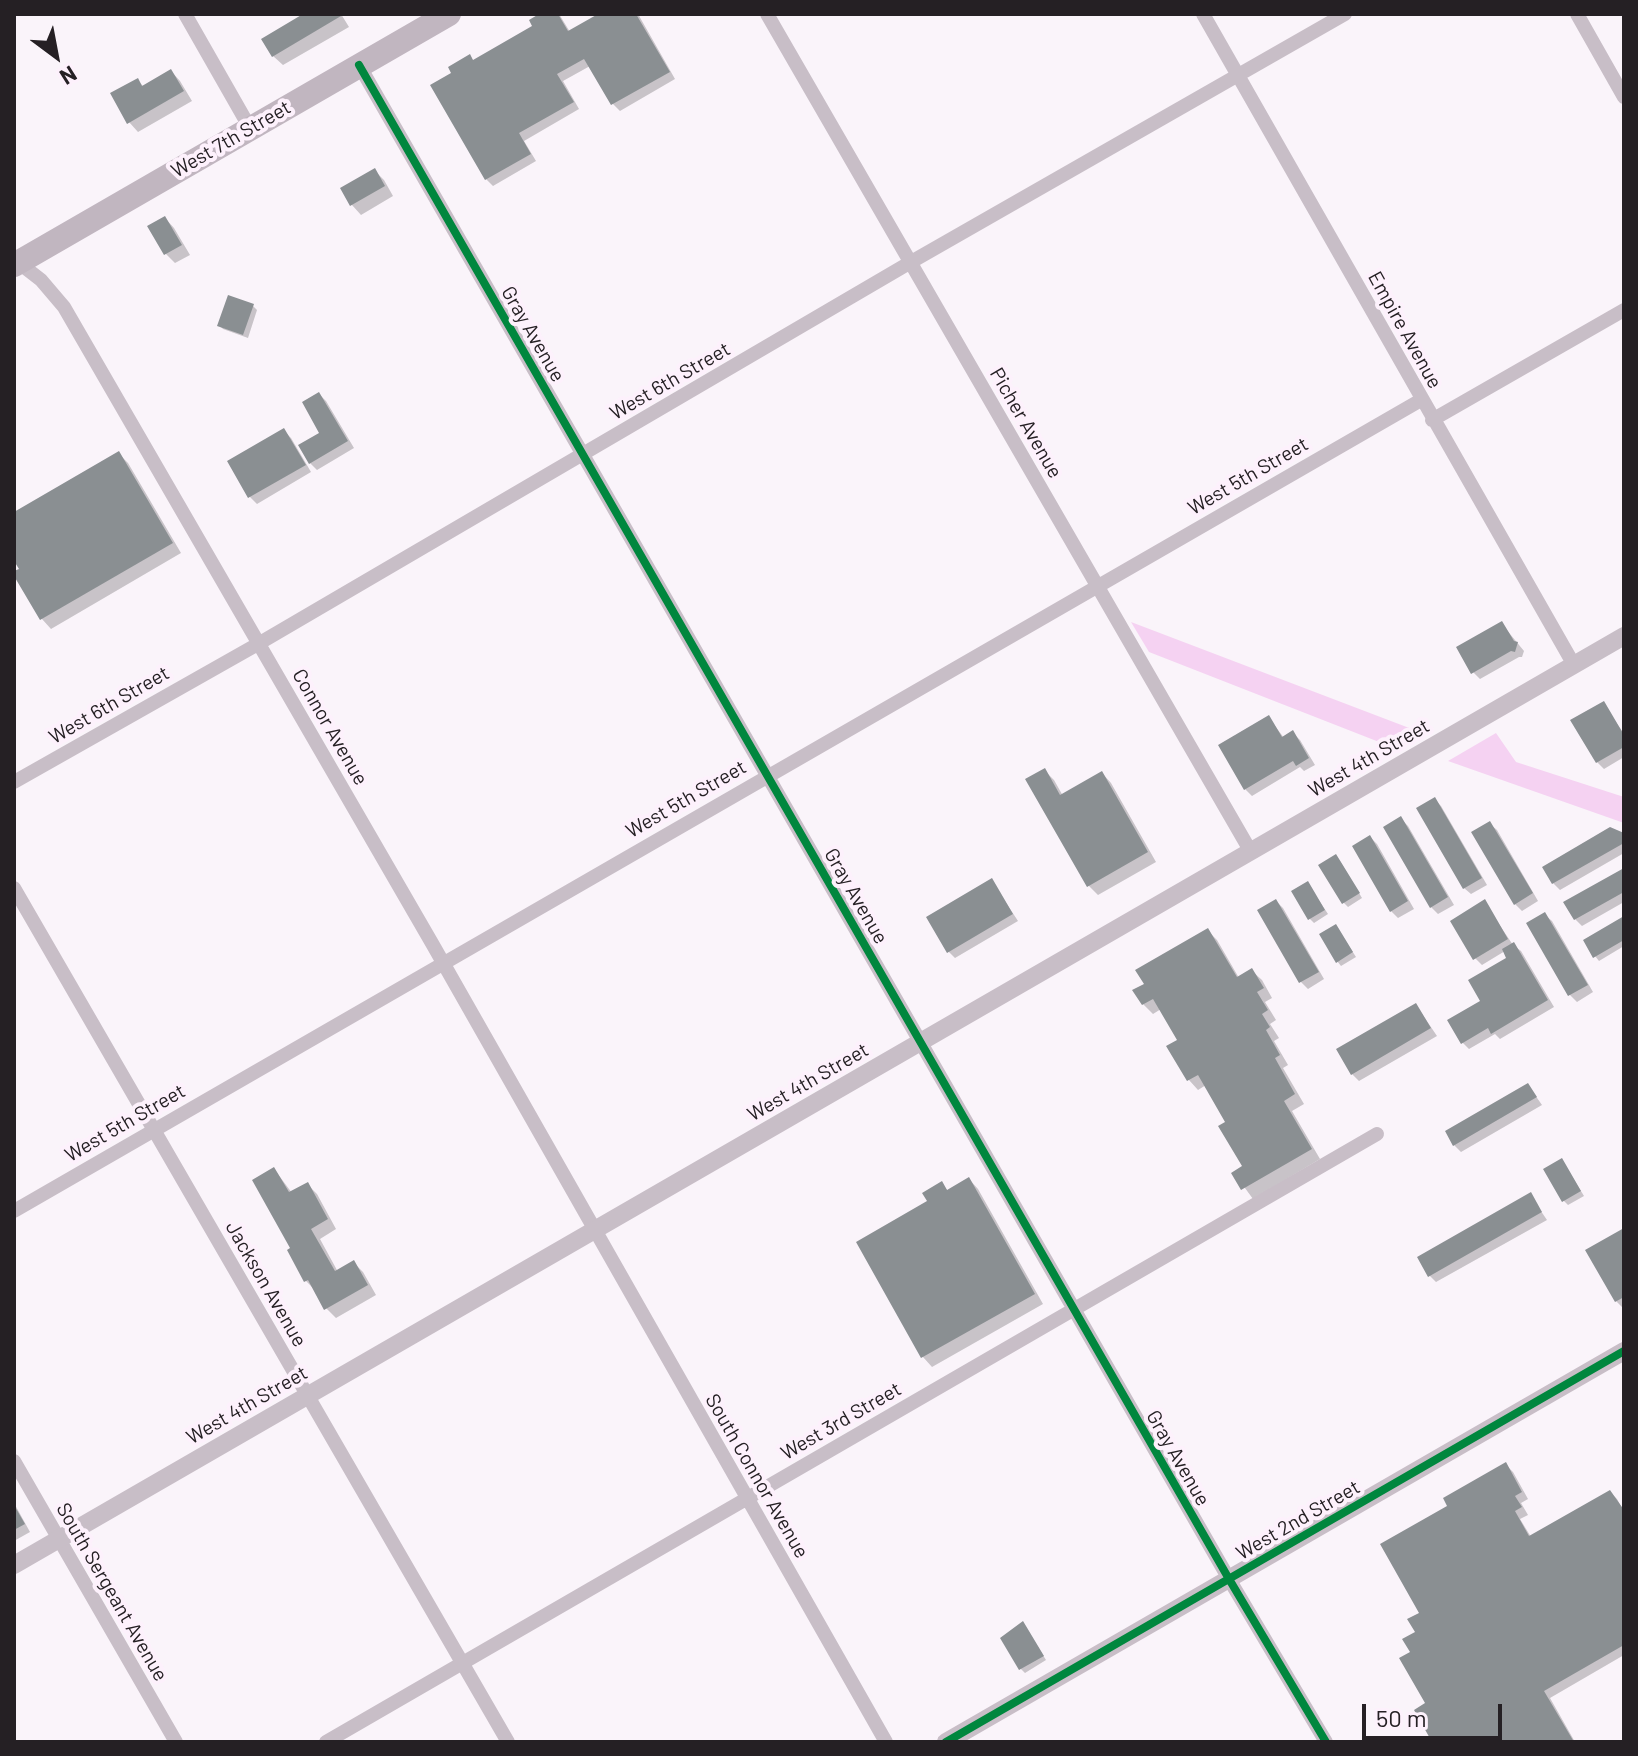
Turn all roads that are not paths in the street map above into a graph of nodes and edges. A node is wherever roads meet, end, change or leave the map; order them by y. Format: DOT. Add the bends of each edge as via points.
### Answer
graph roads {
  1 [pos="185,14"];
  2 [pos="449,14"];
  3 [pos="767,14"];
  4 [pos="1203,14"];
  5 [pos="1345,14"];
  6 [pos="1577,14"];
  7 [pos="359,65"];
  8 [pos="1239,76"];
  9 [pos="1624,97"];
  10 [pos="250,128"];
  11 [pos="15,262"];
  12 [pos="911,262"];
  13 [pos="1624,310"];
  14 [pos="1421,400"];
  15 [pos="1432,420"];
  16 [pos="584,454"];
  17 [pos="1096,586"];
  18 [pos="1624,636"];
  19 [pos="258,644"];
  20 [pos="1574,665"];
  21 [pos="768,776"];
  22 [pos="14,782"];
  23 [pos="1251,852"];
  24 [pos="14,888"];
  25 [pos="442,962"];
  26 [pos="921,1042"];
  27 [pos="154,1129"];
  28 [pos="1377,1134"];
  29 [pos="14,1211"];
  30 [pos="595,1229"];
  31 [pos="1075,1309"];
  32 [pos="1624,1351"];
  33 [pos="307,1396"];
  34 [pos="14,1461"];
  35 [pos="746,1499"];
  36 [pos="58,1539"];
  37 [pos="14,1565"];
  38 [pos="1229,1579"];
  39 [pos="462,1663"];
  40 [pos="176,1742"];
  41 [pos="326,1742"];
  42 [pos="508,1742"];
  43 [pos="886,1742"];
  44 [pos="946,1742"];
  45 [pos="1326,1742"];
  1 -- 10 [label="street"];
  2 -- 7 [label="main road, West 7th Street"];
  3 -- 12 [label="street, Picher Avenue"];
  4 -- 8 [label="street, Empire Avenue"];
  5 -- 8 [label="street, West 6th Street"];
  6 -- 9 [label="street"];
  7 -- 10 [label="main road, West 7th Street"];
  7 -- 16 [label="street, Gray Avenue"];
  8 -- 12 [label="street, West 6th Street"];
  8 -- 14 [label="street, Empire Avenue"];
  10 -- 11 [label="main road, West 7th Street"];
  11 -- 19 [label="street, Connor Avenue" via="41,280 64,307"];
  12 -- 16 [label="street, West 6th Street"];
  12 -- 17 [label="street, Picher Avenue"];
  13 -- 15 [label="street"];
  14 -- 15 [label="street, Empire Avenue"];
  14 -- 17 [label="street, West 5th Street"];
  15 -- 20 [label="street, Empire Avenue"];
  16 -- 19 [label="street, West 6th Street"];
  16 -- 21 [label="street, Gray Avenue"];
  17 -- 21 [label="street, West 5th Street"];
  17 -- 23 [label="street, Picher Avenue"];
  18 -- 20 [label="street, West 4th Street"];
  19 -- 22 [label="street, West 6th Street"];
  19 -- 25 [label="street, Connor Avenue"];
  20 -- 23 [label="street, West 4th Street"];
  21 -- 25 [label="street, West 5th Street"];
  21 -- 26 [label="street, Gray Avenue"];
  23 -- 26 [label="street, West 4th Street"];
  24 -- 27 [label="street, Jackson Avenue"];
  25 -- 27 [label="street, West 5th Street"];
  25 -- 30 [label="street, Connor Avenue"];
  26 -- 30 [label="street, West 4th Street"];
  26 -- 31 [label="street, Gray Avenue"];
  27 -- 29 [label="street, West 5th Street"];
  27 -- 33 [label="street, Jackson Avenue"];
  28 -- 31 [label="street, West 3rd Street"];
  30 -- 33 [label="street, West 4th Street"];
  30 -- 35 [label="street, South Connor Avenue"];
  31 -- 35 [label="street, West 3rd Street"];
  31 -- 38 [label="street, Gray Avenue"];
  32 -- 38 [label="street, West 2nd Street"];
  33 -- 36 [label="street, West 4th Street"];
  33 -- 39 [label="street, Jackson Avenue"];
  34 -- 36 [label="street, South Sergeant Avenue"];
  35 -- 39 [label="street, West 3rd Street"];
  35 -- 43 [label="street, South Connor Avenue"];
  36 -- 37 [label="street, West 4th Street"];
  36 -- 40 [label="street, South Sergeant Avenue"];
  38 -- 44 [label="street, West 2nd Street"];
  38 -- 45 [label="street, Gray Avenue"];
  39 -- 41 [label="street, West 3rd Street"];
  39 -- 42 [label="street, Jackson Avenue"];
}
